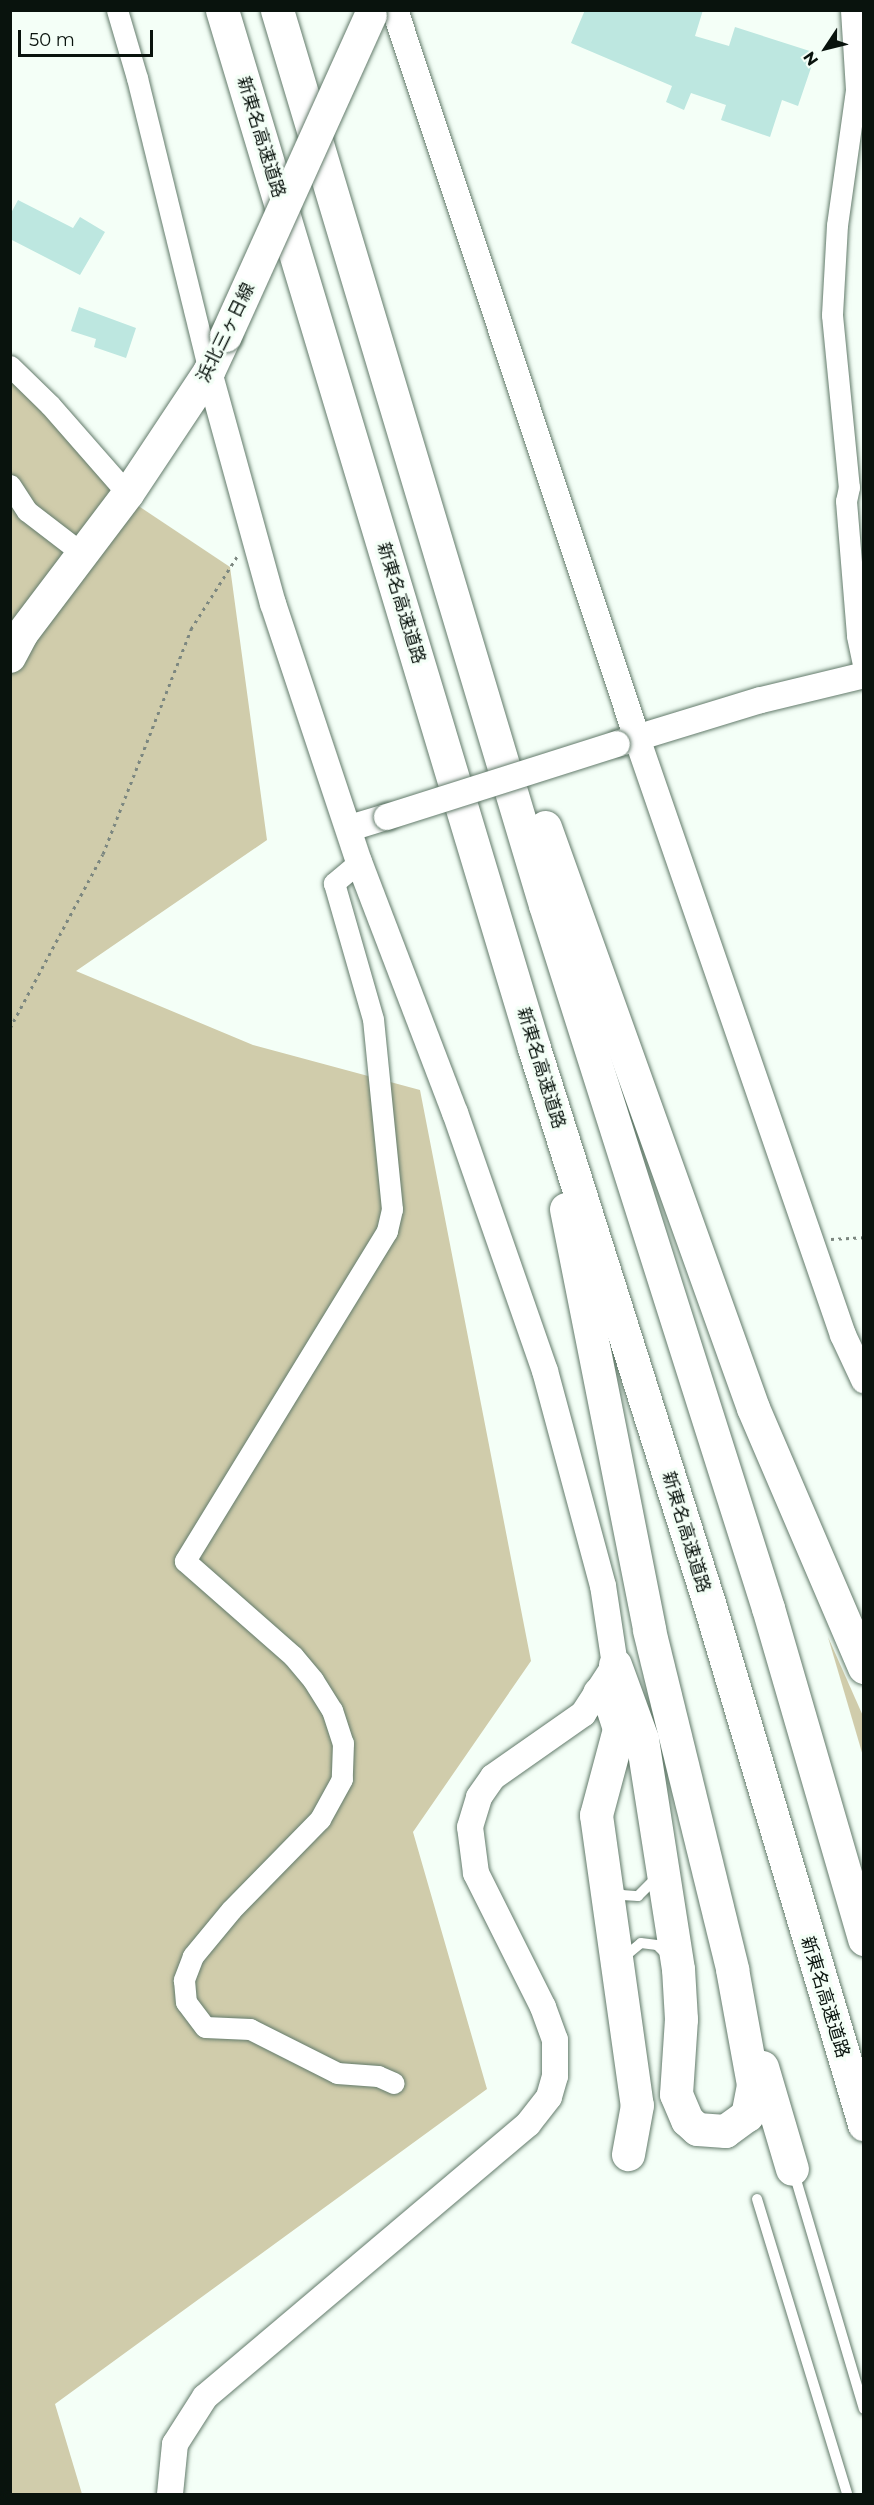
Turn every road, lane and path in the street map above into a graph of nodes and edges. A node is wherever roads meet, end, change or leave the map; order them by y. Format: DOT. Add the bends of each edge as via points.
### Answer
graph roads {
  1 [pos="117,10"];
  2 [pos="222,10"];
  3 [pos="277,10"];
  4 [pos="851,10"];
  5 [pos="379,12"];
  6 [pos="354,260"];
  7 [pos="10,366"];
  8 [pos="209,372"];
  9 [pos="10,485"];
  10 [pos="128,494"];
  11 [pos="254,529"];
  12 [pos="83,554"];
  13 [pos="10,657"];
  14 [pos="864,670"];
  15 [pos="864,675"];
  16 [pos="627,741"];
  17 [pos="350,828"];
  18 [pos="359,862"];
  19 [pos="10,1028"];
  20 [pos="534,1048"];
  21 [pos="864,1237"];
  22 [pos="811,1240"];
  23 [pos="864,1380"];
  24 [pos="864,1667"];
  25 [pos="607,1679"];
  26 [pos="660,1869"];
  27 [pos="601,1871"];
  28 [pos="864,1939"];
  29 [pos="678,1969"];
  30 [pos="732,1970"];
  31 [pos="617,1972"];
  32 [pos="394,2082"];
  33 [pos="864,2124"];
  34 [pos="628,2154"];
  35 [pos="792,2169"];
  36 [pos="757,2199"];
  37 [pos="864,2409"];
  38 [pos="170,2494"];
  39 [pos="847,2494"];
  1 -- 8 [label="street"];
  2 -- 20 [label="highway, 新東名高速道路"];
  3 -- 6 [label="highway"];
  4 -- 14 [label="street" via="856,90 837,225 832,315 849,487 846,501 856,636"];
  5 -- 8 [label="main road, 浜北三ヶ日線, bridge"];
  5 -- 16 [label="street"];
  6 -- 24 [label="highway" via="570,901 753,1408"];
  6 -- 28 [label="highway" via="545,905 768,1608"];
  7 -- 10 [label="street"];
  8 -- 10 [label="main road, 浜北三ヶ日線"];
  8 -- 11 [label="street"];
  9 -- 12 [label="street" via="27,511"];
  10 -- 12 [label="main road, 浜北三ヶ日線"];
  11 -- 17 [label="street" via="273,604"];
  11 -- 19 [label="path" via="191,629 103,854"];
  12 -- 13 [label="main road, 浜北三ヶ日線" via="22,634"];
  15 -- 16 [label="street" via="761,700"];
  16 -- 17 [label="street, bridge"];
  16 -- 22 [label="street"];
  17 -- 18 [label="street"];
  18 -- 25 [label="street" via="455,1113 545,1371 603,1586"];
  18 -- 32 [label="street" via="334,884 373,1019 392,1209 387,1231 185,1562 293,1656 313,1680 332,1710 343,1743 342,1779 320,1819 231,1910 193,1956 184,1980 186,2002 206,2027 250,2029 338,2073 378,2076"];
  20 -- 30 [label="highway" via="649,1630"];
  20 -- 33 [label="highway, 新東名高速道路" via="709,1603"];
  21 -- 22 [label="path"];
  22 -- 23 [label="street" via="855,1366"];
  25 -- 26 [label="highway" via="642,1739"];
  25 -- 27 [label="highway" via="619,1729 596,1815"];
  25 -- 38 [label="street" via="583,1714 494,1777 476,1803 470,1827 476,1873 552,2029 556,2065 549,2097 528,2124 205,2397 175,2444"];
  26 -- 27 [label="lane" via="650,1887 630,1897 614,1888"];
  26 -- 29 [label="highway"];
  27 -- 31 [label="highway"];
  29 -- 30 [label="highway" via="681,2019 676,2094 687,2120 697,2129 711,2132 737,2125 753,2101"];
  29 -- 31 [label="lane" via="657,1945 641,1943 627,1953"];
  30 -- 35 [label="highway"];
  31 -- 34 [label="highway" via="637,2105"];
  35 -- 37 [label="lane"];
  36 -- 39 [label="lane"];
}
